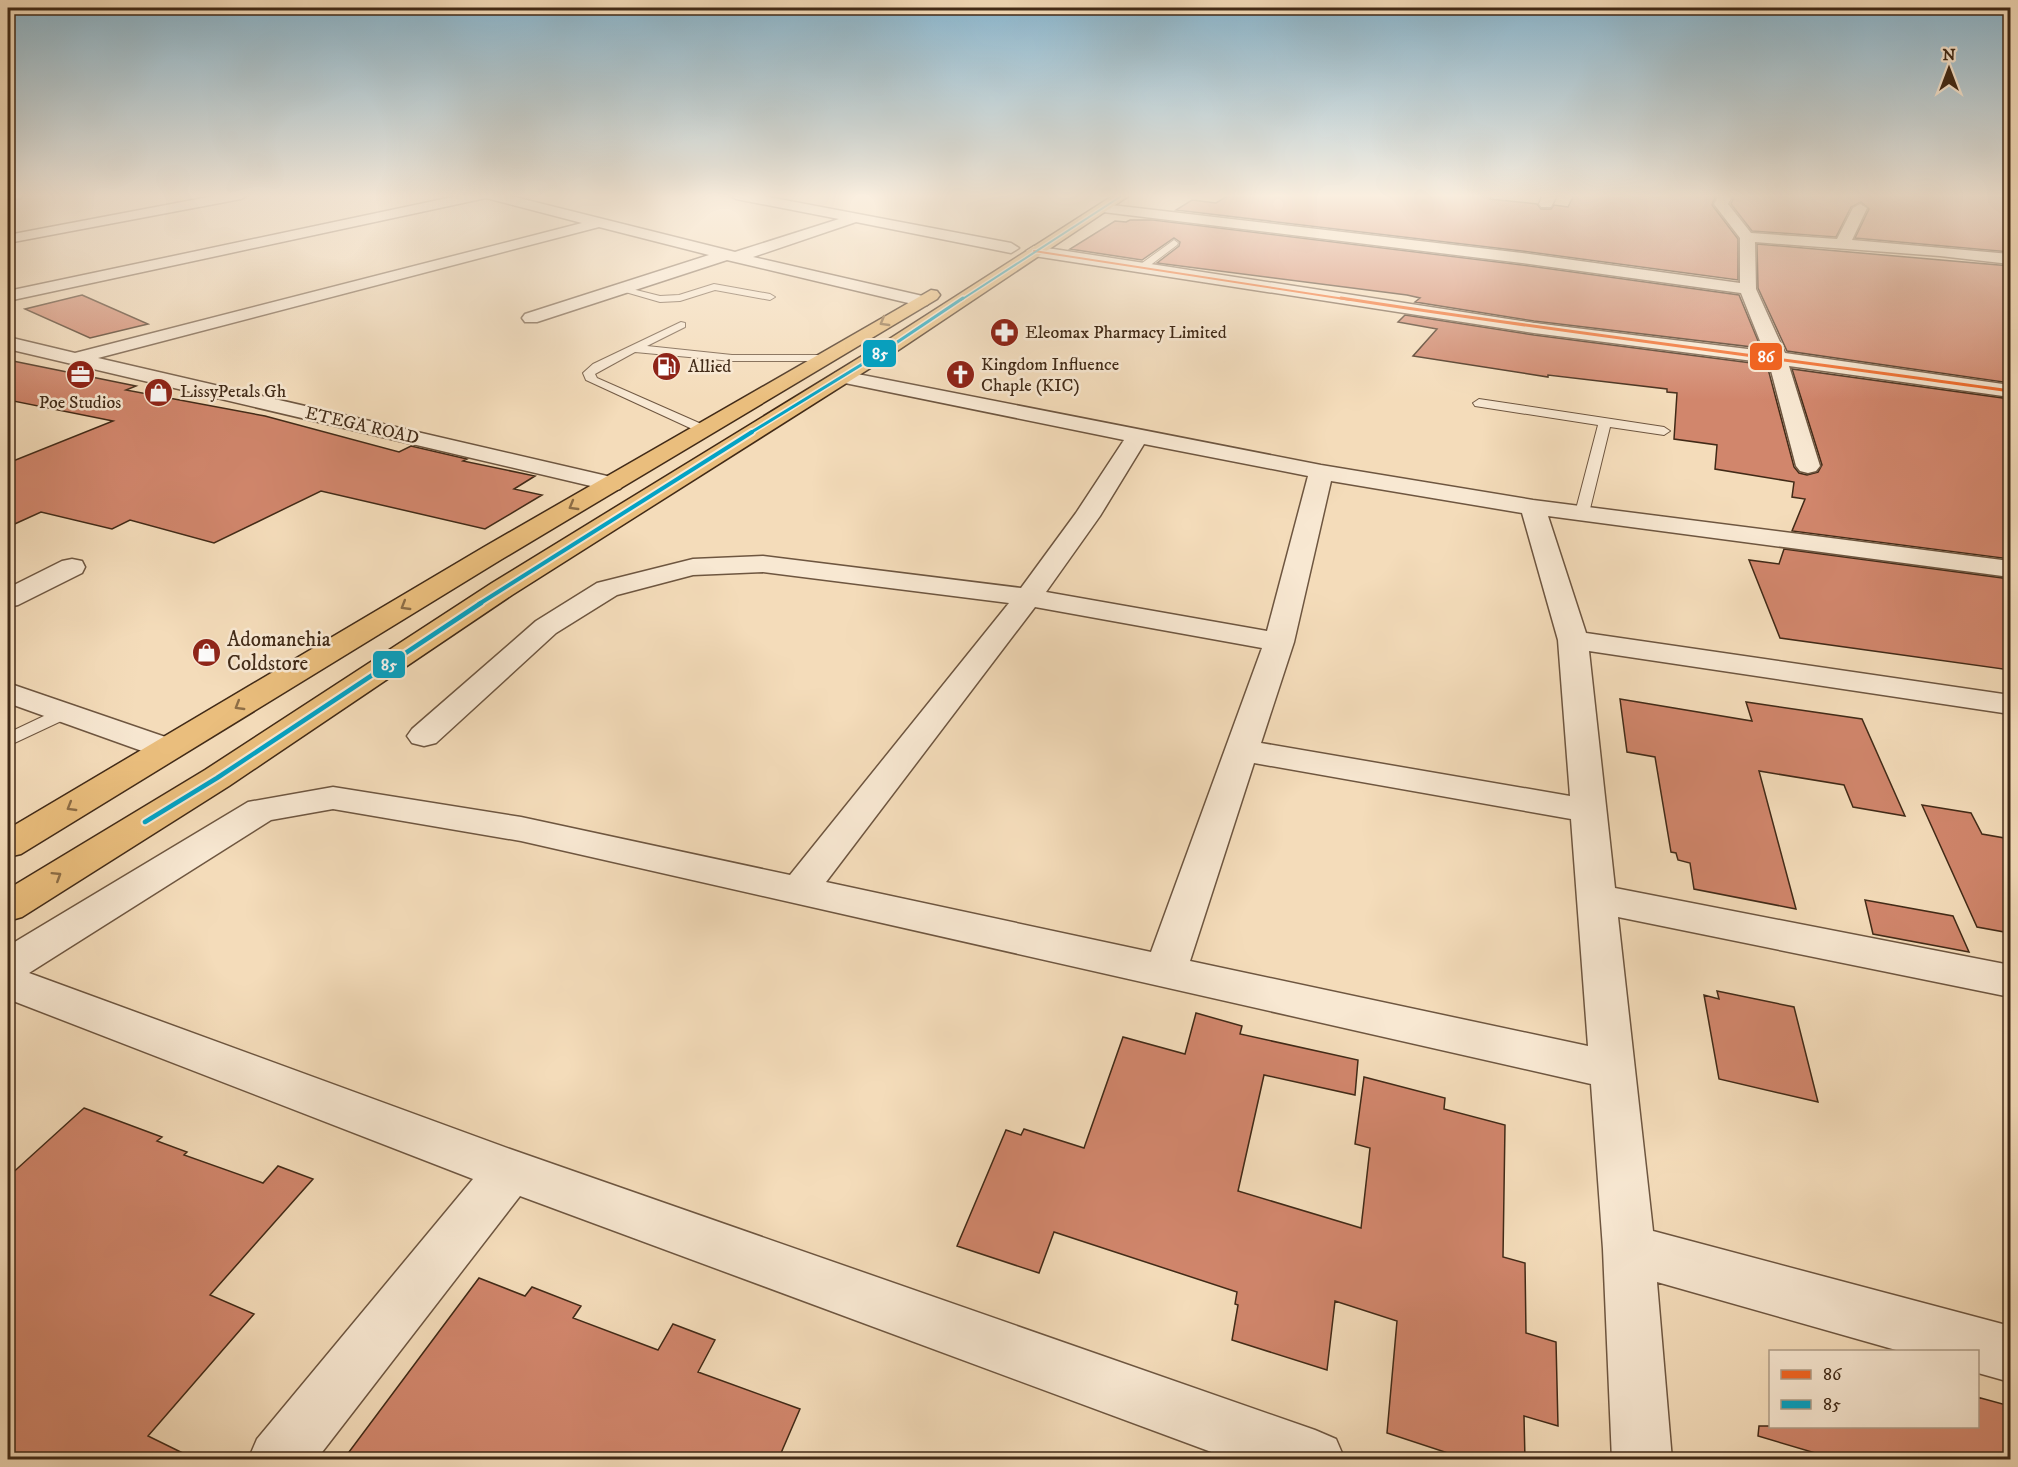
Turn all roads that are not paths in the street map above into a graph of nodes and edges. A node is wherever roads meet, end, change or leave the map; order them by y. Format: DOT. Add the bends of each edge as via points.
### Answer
graph roads {
  1 [pos="161,263"];
  2 [pos="441,263"];
  3 [pos="706,263"];
  4 [pos="762,263"];
  5 [pos="988,263"];
  6 [pos="1002,263"];
  7 [pos="1113,263"];
  8 [pos="1147,263"];
  9 [pos="1562,263"];
  10 [pos="1748,263"];
  11 [pos="1141,268"];
  12 [pos="975,269"];
  13 [pos="948,285"];
  14 [pos="620,289"];
  15 [pos="1748,289"];
  16 [pos="8,296"];
  17 [pos="770,297"];
  18 [pos="921,301"];
  19 [pos="531,318"];
  20 [pos="681,325"];
  21 [pos="8,343"];
  22 [pos="633,348"];
  23 [pos="820,358"];
  24 [pos="1777,358"];
  25 [pos="73,359"];
  26 [pos="842,377"];
  27 [pos="2010,391"];
  28 [pos="1479,403"];
  29 [pos="1605,422"];
  30 [pos="1664,431"];
  31 [pos="1138,435"];
  32 [pos="689,436"];
  33 [pos="1808,466"];
  34 [pos="1321,471"];
  35 [pos="612,484"];
  36 [pos="1533,507"];
  37 [pos="1582,513"];
  38 [pos="72,567"];
  39 [pos="2010,569"];
  40 [pos="1028,597"];
  41 [pos="8,599"];
  42 [pos="1573,640"];
  43 [pos="1279,642"];
  44 [pos="297,671"];
  45 [pos="354,688"];
  46 [pos="8,692"];
  47 [pos="2010,704"];
  48 [pos="65,712"];
  49 [pos="424,736"];
  50 [pos="8,740"];
  51 [pos="168,749"];
  52 [pos="1241,750"];
  53 [pos="1590,811"];
  54 [pos="8,845"];
  55 [pos="798,891"];
  56 [pos="1598,899"];
  57 [pos="8,907"];
  58 [pos="8,966"];
  59 [pos="1165,972"];
  60 [pos="2010,981"];
  61 [pos="8,982"];
  62 [pos="1612,1070"];
  63 [pos="510,1170"];
  64 [pos="1629,1248"];
  65 [pos="2010,1354"];
  66 [pos="278,1460"];
  67 [pos="1315,1460"];
  68 [pos="1642,1460"];
  1 -- 16 [label="street"];
  2 -- 25 [label="street"];
  3 -- 14 [label="street"];
  4 -- 18 [label="street"];
  5 -- 12 [label="main road"];
  6 -- 26 [label="main road"];
  7 -- 11 [label="street"];
  8 -- 11 [label="lane"];
  9 -- 15 [label="street"];
  10 -- 15 [label="street"];
  11 -- 24 [label="street" via="1534,328"];
  13 -- 18 [label="main road"];
  14 -- 17 [label="lane" via="660,299 680,298 714,287"];
  14 -- 19 [label="street"];
  15 -- 24 [label="street"];
  18 -- 23 [label="main road, one-way"];
  20 -- 22 [label="lane"];
  21 -- 25 [label="street, ETEGA ROAD"];
  22 -- 23 [label="lane" via="732,358"];
  22 -- 32 [label="lane" via="597,366 589,373 592,380"];
  23 -- 32 [label="main road"];
  24 -- 27 [label="street"];
  24 -- 33 [label="street"];
  25 -- 35 [label="street, ETEGA ROAD"];
  26 -- 31 [label="street"];
  26 -- 45 [label="main road" via="677,478"];
  28 -- 29 [label="lane"];
  29 -- 30 [label="lane"];
  29 -- 37 [label="lane"];
  31 -- 34 [label="street"];
  31 -- 40 [label="street" via="1087,516"];
  32 -- 35 [label="main road"];
  34 -- 36 [label="street"];
  34 -- 43 [label="street"];
  35 -- 44 [label="main road, one-way"];
  36 -- 37 [label="street"];
  36 -- 42 [label="street"];
  37 -- 39 [label="street"];
  38 -- 41 [label="street"];
  40 -- 43 [label="street"];
  40 -- 49 [label="street" via="763,564 693,567 607,589 546,627"];
  40 -- 55 [label="street"];
  42 -- 47 [label="street"];
  42 -- 53 [label="street"];
  43 -- 52 [label="street"];
  44 -- 45 [label="main road"];
  44 -- 51 [label="main road, one-way"];
  57 -- 45 [label="main road, one-way"];
  46 -- 48 [label="street"];
  48 -- 50 [label="lane"];
  48 -- 51 [label="street"];
  51 -- 54 [label="main road, one-way"];
  52 -- 53 [label="street"];
  52 -- 59 [label="street"];
  53 -- 56 [label="street"];
  55 -- 58 [label="street" via="521,830 333,798 261,810"];
  55 -- 59 [label="street"];
  56 -- 60 [label="street"];
  56 -- 62 [label="street"];
  59 -- 62 [label="street"];
  61 -- 63 [label="street"];
  62 -- 64 [label="street"];
  63 -- 66 [label="street"];
  63 -- 67 [label="street"];
  64 -- 65 [label="street"];
  64 -- 68 [label="street"];
}
